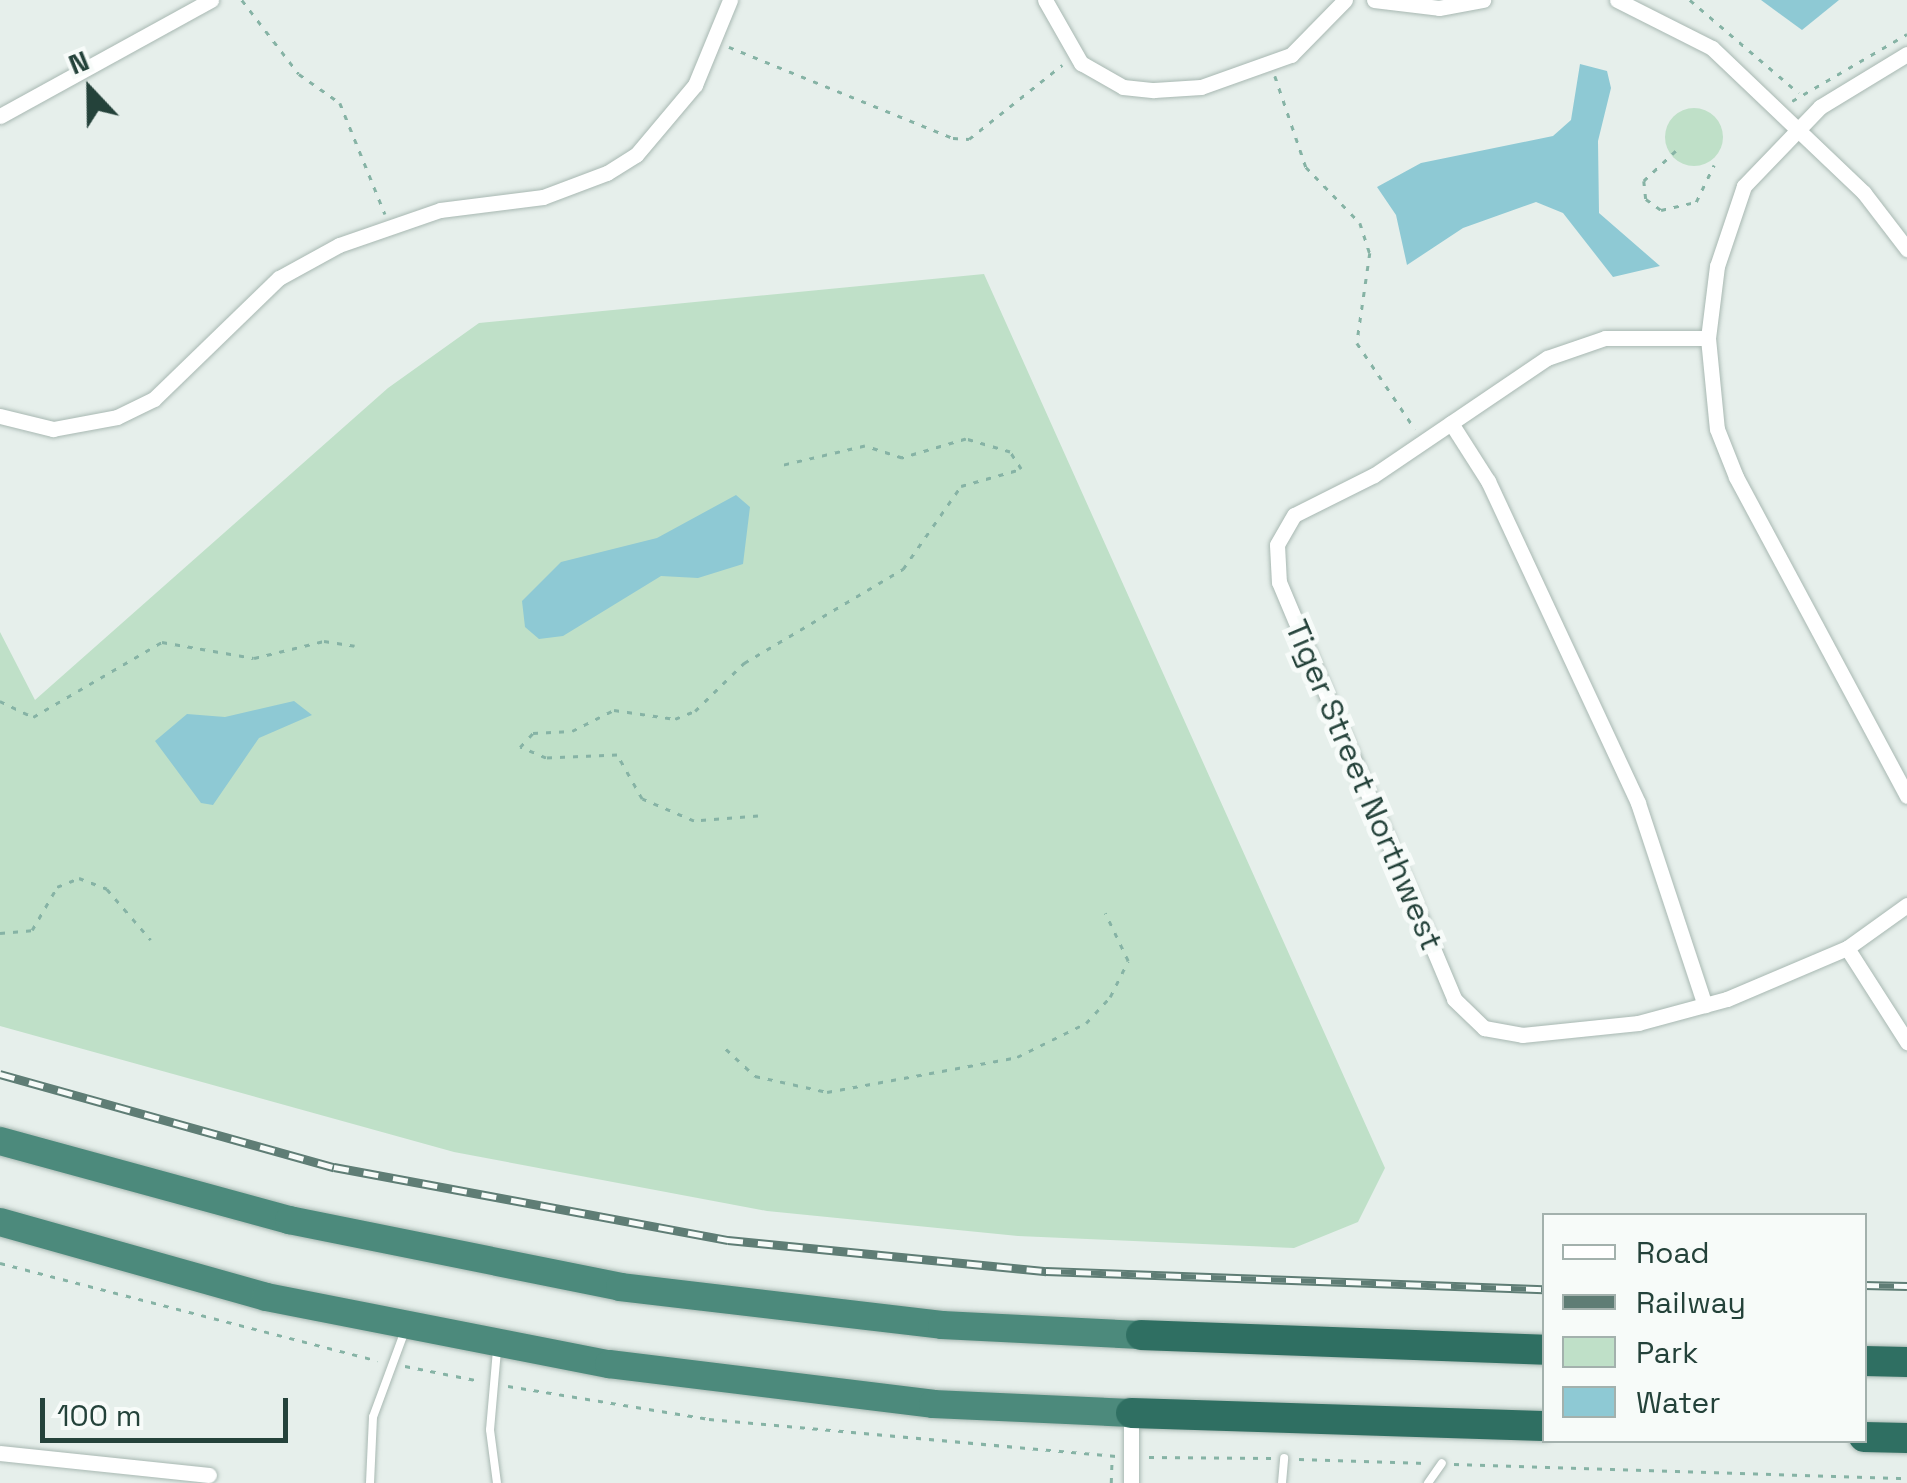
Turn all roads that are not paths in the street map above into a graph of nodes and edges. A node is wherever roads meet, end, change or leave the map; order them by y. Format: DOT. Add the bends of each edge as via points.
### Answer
graph roads {
  1 [pos="211,0"];
  2 [pos="730,0"];
  3 [pos="1045,0"];
  4 [pos="1345,0"];
  5 [pos="1374,0"];
  6 [pos="1484,0"];
  7 [pos="1617,0"];
  8 [pos="1907,54"];
  9 [pos="1899,65"];
  10 [pos="0,116"];
  11 [pos="1796,128"];
  12 [pos="1907,249"];
  13 [pos="1708,338"];
  14 [pos="0,416"];
  15 [pos="1451,423"];
  16 [pos="1907,796"];
  17 [pos="1907,905"];
  18 [pos="1847,948"];
  19 [pos="1705,1005"];
  20 [pos="1907,1042"];
  21 [pos="0,1141"];
  22 [pos="0,1222"];
  23 [pos="406,1328"];
  24 [pos="1141,1334"];
  25 [pos="498,1345"];
  26 [pos="1542,1350"];
  27 [pos="1867,1361"];
  28 [pos="1907,1362"];
  29 [pos="1132,1414"];
  30 [pos="1542,1426"];
  31 [pos="1867,1437"];
  32 [pos="1907,1438"];
  33 [pos="0,1453"];
  34 [pos="1284,1458"];
  35 [pos="1442,1464"];
  36 [pos="209,1475"];
  37 [pos="370,1483"];
  38 [pos="497,1483"];
  39 [pos="1131,1483"];
  40 [pos="1282,1483"];
  41 [pos="1428,1483"];
  1 -- 10 [label="street"];
  2 -- 14 [label="street" via="715,44 662,130 606,172 543,197 389,226 280,278 154,399 74,429 35,429"];
  3 -- 4 [label="street" via="1078,59 1123,88 1154,90 1201,86 1270,63 1310,44"];
  5 -- 6 [label="street" via="1420,8"];
  7 -- 11 [label="street" via="1712,48"];
  8 -- 9 [label="street"];
  9 -- 11 [label="street"];
  11 -- 12 [label="street"];
  11 -- 13 [label="street" via="1744,186 1717,266"];
  13 -- 15 [label="street" via="1575,346"];
  13 -- 16 [label="street" via="1717,430 1736,477"];
  15 -- 19 [label="street" via="1488,481 1638,803"];
  15 -- 19 [label="street, Tiger Street Northwest" via="1309,504 1277,545 1288,606 1469,1020 1499,1034 1546,1034"];
  17 -- 18 [label="street"];
  18 -- 19 [label="street"];
  18 -- 20 [label="street"];
  21 -- 24 [label="highway" via="290,1220 620,1287 942,1325"];
  22 -- 23 [label="highway"];
  23 -- 25 [label="highway"];
  23 -- 37 [label="lane" via="374,1416"];
  24 -- 26 [label="highway"];
  25 -- 29 [label="highway" via="933,1404"];
  25 -- 38 [label="lane" via="492,1383"];
  27 -- 28 [label="highway"];
  29 -- 30 [label="highway"];
  29 -- 39 [label="street"];
  31 -- 32 [label="highway"];
  33 -- 36 [label="street"];
  34 -- 40 [label="lane"];
  35 -- 41 [label="lane"];
}
